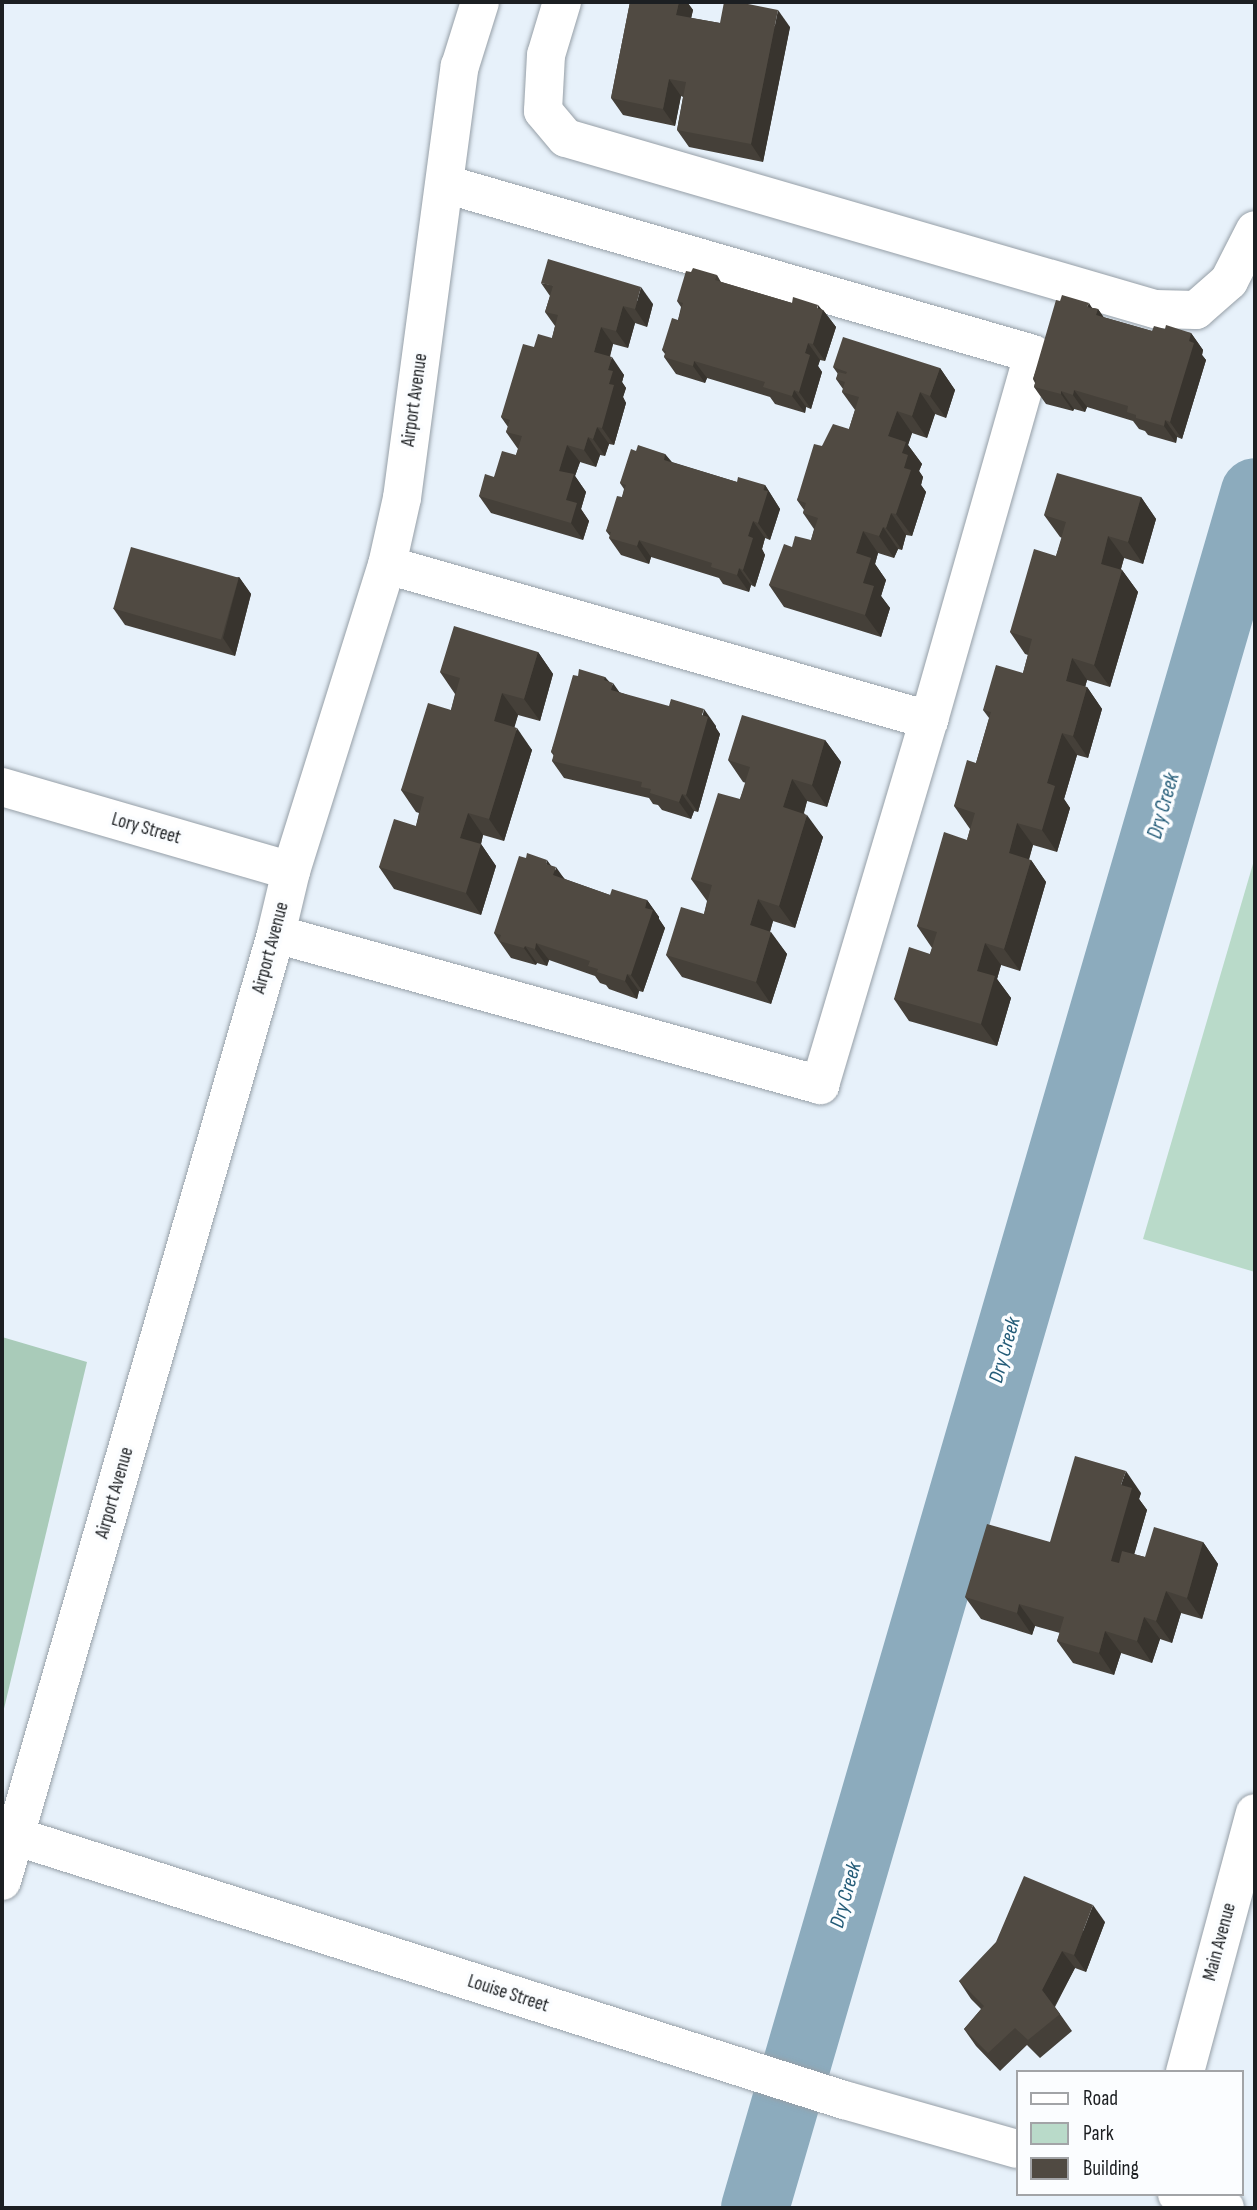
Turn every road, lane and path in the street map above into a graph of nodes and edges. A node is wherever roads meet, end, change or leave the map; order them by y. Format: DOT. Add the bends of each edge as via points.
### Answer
graph roads {
  1 [pos="480,2"];
  2 [pos="562,2"];
  3 [pos="445,184"];
  4 [pos="1255,230"];
  5 [pos="387,565"];
  6 [pos="929,720"];
  7 [pos="2,787"];
  8 [pos="291,871"];
  9 [pos="276,934"];
  10 [pos="1255,1812"];
  11 [pos="9,1835"];
  12 [pos="2,1881"];
  13 [pos="1186,2070"];
  14 [pos="1016,2149"];
  15 [pos="1184,2196"];
  16 [pos="1224,2208"];
  1 -- 3 [label="street, Airport Avenue" via="460,66"];
  2 -- 4 [label="street" via="546,55 543,111 566,138 1155,309 1196,310 1229,281"];
  3 -- 5 [label="street, Airport Avenue" via="402,498"];
  3 -- 6 [label="street" via="1033,354"];
  5 -- 6 [label="street"];
  5 -- 8 [label="street, Airport Avenue"];
  6 -- 9 [label="street" via="820,1085"];
  7 -- 8 [label="street, Lory Street"];
  8 -- 9 [label="street, Airport Avenue"];
  9 -- 11 [label="street, Airport Avenue"];
  10 -- 13 [label="street, Main Avenue"];
  11 -- 12 [label="street, Airport Avenue"];
  11 -- 14 [label="street, Louise Street" via="845,2101"];
  15 -- 16 [label="street"];
}
